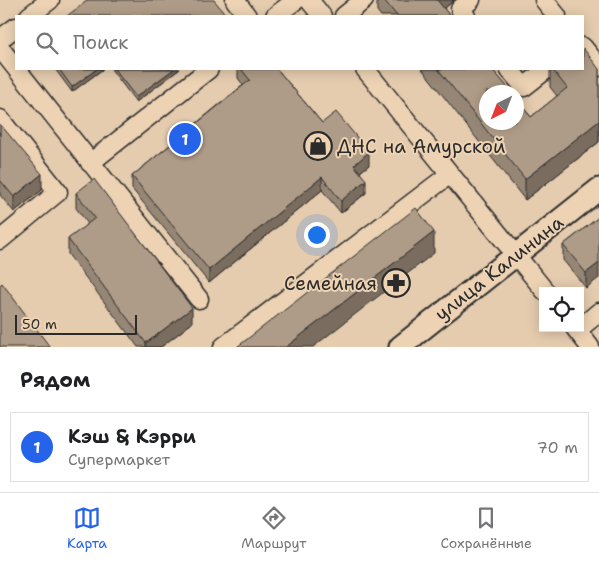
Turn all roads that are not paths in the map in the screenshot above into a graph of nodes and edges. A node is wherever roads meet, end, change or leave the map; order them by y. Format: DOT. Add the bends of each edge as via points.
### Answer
graph roads {
  1 [pos="50,0"];
  2 [pos="235,0"];
  3 [pos="296,0"];
  4 [pos="309,0"];
  5 [pos="364,0"];
  6 [pos="471,0"];
  7 [pos="544,0"];
  8 [pos="31,15"];
  9 [pos="246,15"];
  10 [pos="276,15"];
  11 [pos="321,15"];
  12 [pos="345,15"];
  13 [pos="465,15"];
  14 [pos="556,15"];
  15 [pos="15,28"];
  16 [pos="0,39"];
  17 [pos="0,48"];
  18 [pos="584,49"];
  19 [pos="15,67"];
  20 [pos="599,67"];
  21 [pos="17,70"];
  22 [pos="208,70"];
  23 [pos="366,70"];
  24 [pos="510,70"];
  25 [pos="546,70"];
  26 [pos="0,119"];
  27 [pos="90,162"];
  28 [pos="450,174"];
  29 [pos="599,189"];
  30 [pos="0,240"];
  31 [pos="516,254"];
  32 [pos="542,287"];
  33 [pos="199,299"];
  34 [pos="599,312"];
  35 [pos="584,324"];
  36 [pos="580,332"];
  37 [pos="223,347"];
  38 [pos="400,347"];
  39 [pos="590,347"];
  1 -- 8 [label="street"];
  2 -- 9 [label="street"];
  3 -- 10 [label="street"];
  4 -- 11 [label="street"];
  5 -- 12 [label="street"];
  6 -- 13 [label="street" via="460,9"];
  7 -- 14 [label="street"];
  15 -- 16 [label="street"];
  17 -- 19 [label="street"];
  18 -- 20 [label="street"];
  21 -- 27 [label="street"];
  22 -- 27 [label="street"];
  23 -- 28 [label="street"];
  24 -- 25 [label="street" via="524,87"];
  26 -- 30 [label="street" via="58,192"];
  27 -- 33 [label="street"];
  28 -- 31 [label="street"];
  28 -- 37 [label="street"];
  29 -- 31 [label="main road, улица Калинина"];
  31 -- 32 [label="street"];
  31 -- 38 [label="main road, улица Калинина"];
  34 -- 35 [label="street"];
  36 -- 39 [label="street"];
}
